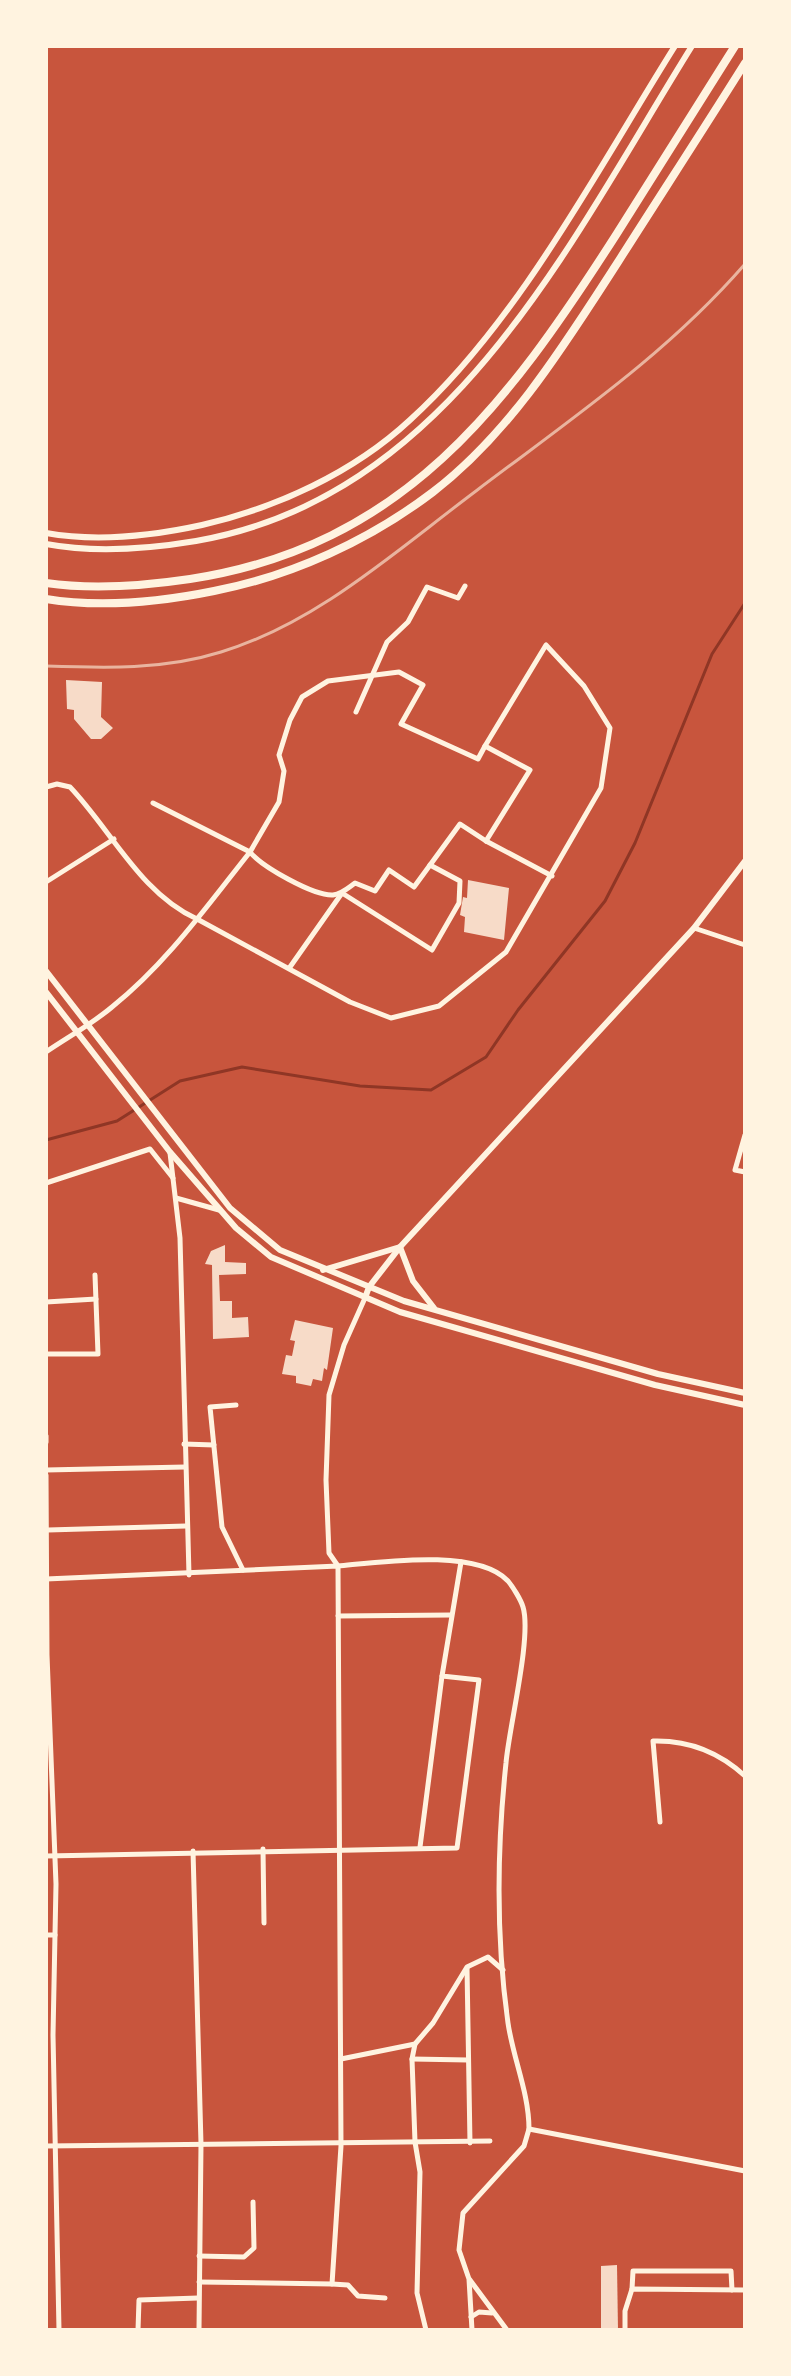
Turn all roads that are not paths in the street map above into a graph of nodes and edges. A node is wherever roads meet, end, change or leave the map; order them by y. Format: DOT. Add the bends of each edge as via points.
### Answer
graph roads {
  1 [pos="675,46"];
  2 [pos="692,46"];
  3 [pos="735,46"];
  4 [pos="745,63"];
  5 [pos="46,533"];
  6 [pos="46,544"];
  7 [pos="46,583"];
  8 [pos="465,586"];
  9 [pos="46,599"];
  10 [pos="371,678"];
  11 [pos="356,712"];
  12 [pos="485,746"];
  13 [pos="46,786"];
  14 [pos="153,803"];
  15 [pos="114,839"];
  16 [pos="486,841"];
  17 [pos="250,852"];
  18 [pos="745,861"];
  19 [pos="430,865"];
  20 [pos="552,876"];
  21 [pos="46,882"];
  22 [pos="342,893"];
  23 [pos="197,919"];
  24 [pos="694,928"];
  25 [pos="745,945"];
  26 [pos="290,967"];
  27 [pos="46,971"];
  28 [pos="46,992"];
  29 [pos="88,1024"];
  30 [pos="78,1032"];
  31 [pos="46,1052"];
  32 [pos="745,1135"];
  33 [pos="170,1152"];
  34 [pos="745,1172"];
  35 [pos="173,1179"];
  36 [pos="46,1183"];
  37 [pos="176,1198"];
  38 [pos="219,1210"];
  39 [pos="400,1247"];
  40 [pos="323,1270"];
  41 [pos="95,1275"];
  42 [pos="368,1288"];
  43 [pos="365,1298"];
  44 [pos="96,1299"];
  45 [pos="46,1302"];
  46 [pos="435,1310"];
  47 [pos="46,1354"];
  48 [pos="745,1393"];
  49 [pos="236,1405"];
  50 [pos="745,1406"];
  51 [pos="184,1444"];
  52 [pos="214,1445"];
  53 [pos="185,1467"];
  54 [pos="46,1473"];
  55 [pos="186,1526"];
  56 [pos="48,1530"];
  57 [pos="461,1562"];
  58 [pos="338,1566"];
  59 [pos="243,1570"];
  60 [pos="189,1575"];
  61 [pos="48,1579"];
  62 [pos="451,1615"];
  63 [pos="338,1616"];
  64 [pos="46,1655"];
  65 [pos="442,1676"];
  66 [pos="745,1776"];
  67 [pos="660,1822"];
  68 [pos="420,1847"];
  69 [pos="340,1848"];
  70 [pos="263,1849"];
  71 [pos="193,1851"];
  72 [pos="49,1856"];
  73 [pos="264,1923"];
  74 [pos="46,1935"];
  75 [pos="55,1935"];
  76 [pos="467,1967"];
  77 [pos="504,1971"];
  78 [pos="415,2044"];
  79 [pos="341,2059"];
  80 [pos="412,2059"];
  81 [pos="468,2060"];
  82 [pos="529,2129"];
  83 [pos="490,2141"];
  84 [pos="415,2142"];
  85 [pos="470,2143"];
  86 [pos="201,2144"];
  87 [pos="54,2145"];
  88 [pos="46,2146"];
  89 [pos="341,2146"];
  90 [pos="745,2171"];
  91 [pos="253,2202"];
  92 [pos="199,2256"];
  93 [pos="469,2279"];
  94 [pos="199,2282"];
  95 [pos="332,2284"];
  96 [pos="632,2289"];
  97 [pos="732,2290"];
  98 [pos="745,2290"];
  99 [pos="198,2298"];
  100 [pos="385,2298"];
  101 [pos="493,2313"];
  102 [pos="471,2328"];
  103 [pos="59,2330"];
  104 [pos="138,2330"];
  105 [pos="199,2330"];
  106 [pos="426,2330"];
  107 [pos="507,2330"];
  108 [pos="625,2330"];
  1 -- 5 [label="main road" via="525,283 480,345 409,421 330,477 248,515 161,534"];
  2 -- 6 [label="main road" via="498,348 432,420 383,460 332,492 257,526 216,537 164,546"];
  3 -- 7 [label="highway" via="577,296 497,405 410,488 349,526 289,554 223,574 114,587"];
  4 -- 9 [label="highway" via="524,401 433,492 345,545 289,572 241,586 117,603"];
  8 -- 10 [label="street" via="458,598 427,587 408,622 387,642"];
  10 -- 11 [label="street"];
  10 -- 12 [label="street" via="399,672 423,685 401,724 478,759"];
  10 -- 17 [label="street" via="328,681 302,697 279,755 284,771 279,802"];
  12 -- 16 [label="street" via="530,770"];
  12 -- 20 [label="street" via="546,645 584,686 610,728 601,788"];
  13 -- 15 [label="street" via="70,787"];
  14 -- 17 [label="street"];
  15 -- 21 [label="street"];
  15 -- 23 [label="street" via="149,883"];
  16 -- 19 [label="street" via="460,824"];
  16 -- 20 [label="street"];
  17 -- 22 [label="street" via="286,878 330,895"];
  17 -- 23 [label="street"];
  18 -- 24 [label="main road"];
  19 -- 22 [label="street" via="414,887 389,870 375,891 355,883"];
  19 -- 22 [label="street" via="460,881 459,903 432,950"];
  20 -- 26 [label="street" via="506,952 473,982 426,1010 391,1018 350,1002"];
  22 -- 26 [label="street"];
  23 -- 26 [label="street"];
  23 -- 29 [label="street" via="149,974"];
  24 -- 25 [label="street"];
  24 -- 39 [label="main road"];
  27 -- 29 [label="main road"];
  28 -- 30 [label="main road"];
  29 -- 30 [label="street"];
  29 -- 40 [label="main road" via="230,1208 280,1250"];
  30 -- 31 [label="street"];
  30 -- 33 [label="main road"];
  32 -- 34 [label="street" via="735,1170"];
  33 -- 35 [label="street"];
  33 -- 38 [label="main road"];
  35 -- 36 [label="street" via="150,1149"];
  35 -- 37 [label="street"];
  37 -- 38 [label="street"];
  37 -- 51 [label="street"];
  38 -- 43 [label="main road" via="271,1257"];
  39 -- 40 [label="main road"];
  39 -- 42 [label="main road"];
  39 -- 46 [label="main road" via="413,1281"];
  40 -- 42 [label="main road"];
  41 -- 44 [label="street"];
  42 -- 43 [label="main road"];
  42 -- 46 [label="main road"];
  43 -- 50 [label="main road" via="655,1385"];
  43 -- 58 [label="street" via="329,1395 329,1553"];
  44 -- 45 [label="street"];
  44 -- 47 [label="street" via="98,1354"];
  46 -- 48 [label="main road" via="658,1374"];
  49 -- 52 [label="street" via="211,1405"];
  51 -- 52 [label="street"];
  51 -- 53 [label="street"];
  52 -- 59 [label="street" via="222,1527"];
  53 -- 54 [label="street"];
  53 -- 55 [label="street"];
  54 -- 56 [label="street"];
  55 -- 56 [label="street"];
  55 -- 60 [label="street"];
  56 -- 61 [label="street"];
  57 -- 58 [label="street"];
  57 -- 62 [label="street"];
  57 -- 77 [label="street" via="489,1566 508,1582 523,1607 520,1677 501,1808"];
  58 -- 59 [label="street"];
  58 -- 63 [label="street"];
  59 -- 60 [label="street"];
  60 -- 61 [label="street"];
  61 -- 64 [label="street"];
  62 -- 63 [label="street"];
  62 -- 65 [label="street"];
  63 -- 69 [label="street"];
  64 -- 72 [label="street"];
  65 -- 68 [label="street"];
  65 -- 68 [label="street" via="479,1680 457,1848"];
  66 -- 67 [label="street" via="720,1755 653,1741"];
  68 -- 69 [label="street"];
  69 -- 70 [label="street"];
  69 -- 79 [label="street"];
  70 -- 71 [label="street"];
  70 -- 73 [label="street"];
  71 -- 72 [label="street"];
  71 -- 86 [label="street"];
  72 -- 75 [label="street"];
  74 -- 75 [label="street"];
  75 -- 87 [label="street"];
  76 -- 77 [label="street" via="488,1957"];
  76 -- 78 [label="street"];
  76 -- 81 [label="street"];
  77 -- 82 [label="street" via="508,2023"];
  78 -- 79 [label="street"];
  78 -- 80 [label="street"];
  79 -- 89 [label="street"];
  80 -- 81 [label="street"];
  80 -- 84 [label="street"];
  81 -- 85 [label="street"];
  82 -- 90 [label="street"];
  82 -- 93 [label="street" via="524,2146 463,2213 459,2250"];
  83 -- 85 [label="street"];
  84 -- 85 [label="street"];
  84 -- 89 [label="street"];
  84 -- 106 [label="street" via="420,2172 417,2293"];
  86 -- 87 [label="street"];
  86 -- 89 [label="street"];
  86 -- 92 [label="street"];
  87 -- 88 [label="street"];
  87 -- 103 [label="street"];
  89 -- 95 [label="street"];
  91 -- 92 [label="street" via="254,2248 244,2257"];
  92 -- 94 [label="street"];
  93 -- 101 [label="street"];
  93 -- 102 [label="street"];
  94 -- 95 [label="street"];
  94 -- 99 [label="street"];
  95 -- 100 [label="street" via="348,2285 358,2296"];
  96 -- 97 [label="street"];
  96 -- 97 [label="street" via="633,2271 731,2271"];
  96 -- 108 [label="street"];
  97 -- 98 [label="street"];
  99 -- 104 [label="street" via="139,2300"];
  99 -- 105 [label="street"];
  101 -- 102 [label="street" via="471,2316"];
  101 -- 107 [label="street"];
}
